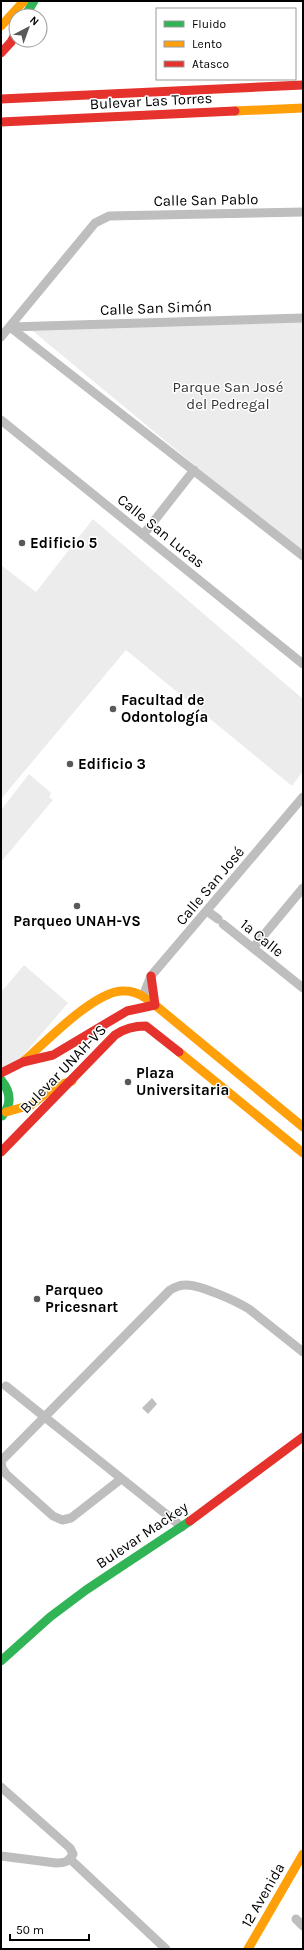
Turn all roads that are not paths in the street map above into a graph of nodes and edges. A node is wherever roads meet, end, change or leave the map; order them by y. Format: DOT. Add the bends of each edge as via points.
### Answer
graph roads {
  1 [pos="24,1"];
  2 [pos="1,26"];
  3 [pos="8,45"];
  4 [pos="1,53"];
  5 [pos="303,85"];
  6 [pos="1,99"];
  7 [pos="303,108"];
  8 [pos="1,122"];
  9 [pos="303,212"];
  10 [pos="303,318"];
  11 [pos="10,327"];
  12 [pos="1,337"];
  13 [pos="1,420"];
  14 [pos="194,470"];
  15 [pos="143,535"];
  16 [pos="303,556"];
  17 [pos="303,664"];
  18 [pos="303,797"];
  19 [pos="303,888"];
  20 [pos="207,911"];
  21 [pos="252,948"];
  22 [pos="151,976"];
  23 [pos="303,988"];
  24 [pos="143,996"];
  25 [pos="154,1005"];
  26 [pos="24,1061"];
  27 [pos="1,1073"];
  28 [pos="1,1080"];
  29 [pos="72,1081"];
  30 [pos="4,1114"];
  31 [pos="303,1127"];
  32 [pos="1,1152"];
  33 [pos="303,1153"];
  34 [pos="303,1352"];
  35 [pos="6,1386"];
  36 [pos="45,1416"];
  37 [pos="303,1437"];
  38 [pos="121,1478"];
  39 [pos="182,1527"];
  40 [pos="1,1661"];
  41 [pos="1,1787"];
  42 [pos="303,1854"];
  43 [pos="1,1856"];
  44 [pos="70,1859"];
  45 [pos="296,1919"];
  46 [pos="303,1926"];
  47 [pos="166,1949"];
  48 [pos="248,1949"];
  1 -- 2 [label="main road"];
  3 -- 4 [label="main road"];
  5 -- 6 [label="main road, Bulevar Las Torres"];
  7 -- 8 [label="main road, Bulevar Las Torres"];
  9 -- 11 [label="street, Calle San Pablo" via="109,216 95,223"];
  10 -- 11 [label="street, Calle San Simón"];
  11 -- 12 [label="street"];
  11 -- 14 [label="street"];
  13 -- 15 [label="street, Calle San Lucas"];
  14 -- 15 [label="street"];
  14 -- 16 [label="street"];
  15 -- 17 [label="street, Calle San Lucas"];
  18 -- 20 [label="street, Calle San José"];
  19 -- 21 [label="street"];
  20 -- 21 [label="street, 1a Calle"];
  20 -- 22 [label="street, Calle San José"];
  21 -- 23 [label="street, 1a Calle"];
  22 -- 24 [label="street, Calle San José"];
  22 -- 25 [label="main road"];
  24 -- 25 [label="main road"];
  24 -- 26 [label="main road" via="121,989 103,995"];
  25 -- 26 [label="main road, Bulevar UNAH-VS" via="123,1012 52,1056"];
  25 -- 31 [label="main road"];
  26 -- 27 [label="main road, Bulevar UNAH-VS"];
  28 -- 30 [label="main road" via="10,1094"];
  29 -- 30 [label="main road" via="58,1083 33,1103"];
  29 -- 32 [label="main road, Bulevar UNAH-VS"];
  29 -- 33 [label="main road, Bulevar UNAH-VS" via="124,1028 146,1026"];
  34 -- 36 [label="street" via="240,1304 192,1285 178,1286 164,1294"];
  35 -- 36 [label="street"];
  36 -- 38 [label="street"];
  36 -- 38 [label="street" via="1,1461 6,1474 53,1516 62,1520 71,1518"];
  37 -- 39 [label="main road, Bulevar Mackey"];
  38 -- 39 [label="street"];
  39 -- 40 [label="main road, Bulevar Mackey" via="86,1590 50,1617"];
  41 -- 44 [label="street" via="70,1848"];
  42 -- 48 [label="main road, 12 Avenida"];
  43 -- 44 [label="street" via="56,1863"];
  44 -- 47 [label="street"];
  45 -- 46 [label="street"];
}
